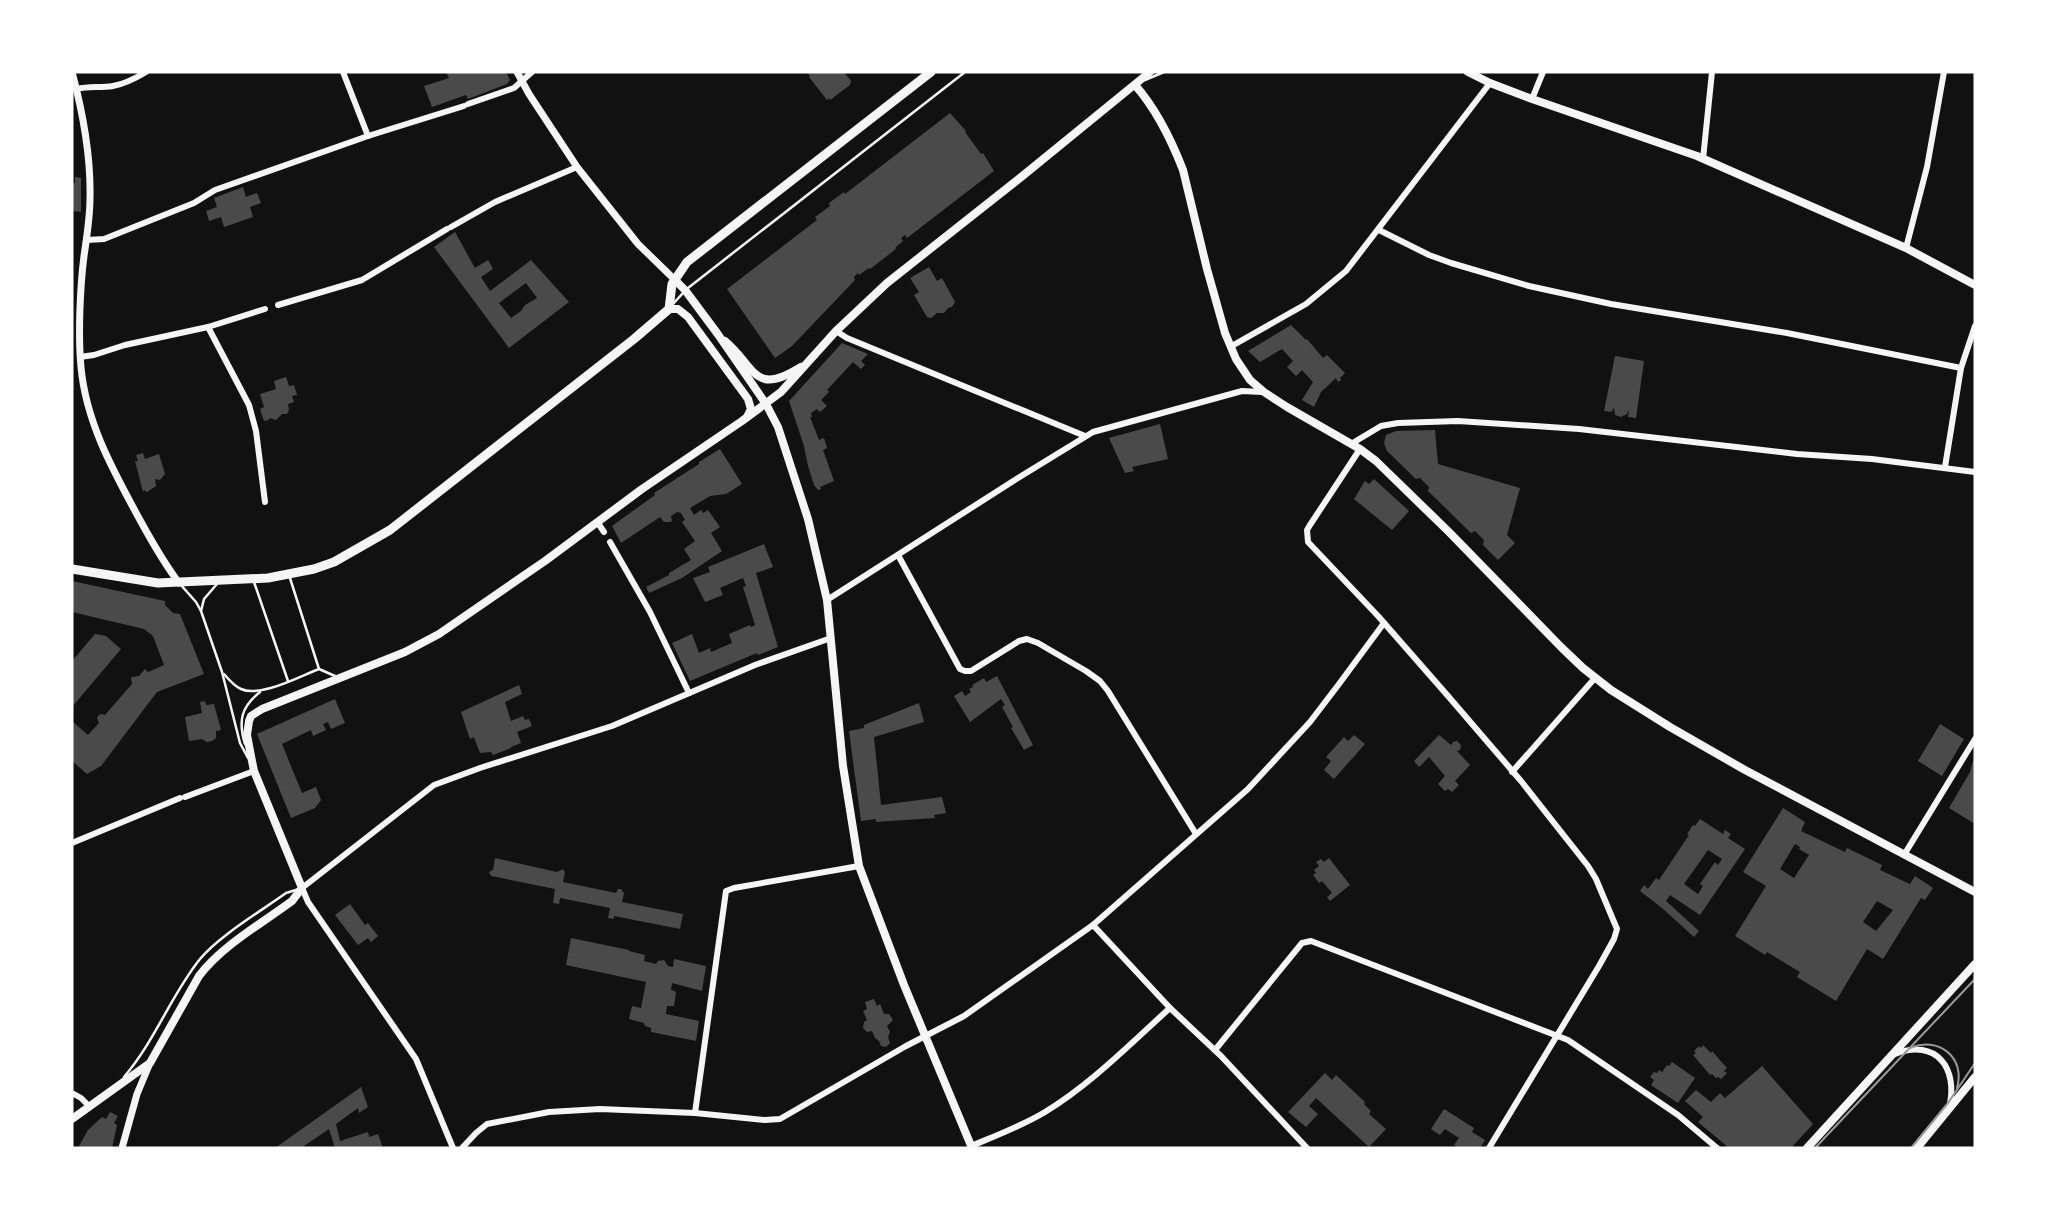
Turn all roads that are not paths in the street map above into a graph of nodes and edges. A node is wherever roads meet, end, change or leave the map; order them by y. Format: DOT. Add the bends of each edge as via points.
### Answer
graph roads {
  1 [pos="72,72"];
  2 [pos="146,72"];
  3 [pos="343,72"];
  4 [pos="517,72"];
  5 [pos="533,72"];
  6 [pos="931,72"];
  7 [pos="965,72"];
  8 [pos="1150,72"];
  9 [pos="1164,72"];
  10 [pos="1468,72"];
  11 [pos="1543,72"];
  12 [pos="1712,72"];
  13 [pos="1944,72"];
  14 [pos="521,80"];
  15 [pos="1490,83"];
  16 [pos="1135,85"];
  17 [pos="76,89"];
  18 [pos="1532,99"];
  19 [pos="368,136"];
  20 [pos="1703,159"];
  21 [pos="577,167"];
  22 [pos="1378,230"];
  23 [pos="87,240"];
  24 [pos="1906,248"];
  25 [pos="674,279"];
  26 [pos="1975,285"];
  27 [pos="685,290"];
  28 [pos="278,305"];
  29 [pos="265,309"];
  30 [pos="668,309"];
  31 [pos="1975,326"];
  32 [pos="208,327"];
  33 [pos="836,331"];
  34 [pos="717,333"];
  35 [pos="1230,347"];
  36 [pos="815,356"];
  37 [pos="80,357"];
  38 [pos="1961,368"];
  39 [pos="1264,392"];
  40 [pos="765,404"];
  41 [pos="747,417"];
  42 [pos="1085,436"];
  43 [pos="1351,444"];
  44 [pos="1360,449"];
  45 [pos="1945,467"];
  46 [pos="1975,472"];
  47 [pos="265,502"];
  48 [pos="598,523"];
  49 [pos="604,532"];
  50 [pos="610,541"];
  51 [pos="898,555"];
  52 [pos="72,569"];
  53 [pos="289,575"];
  54 [pos="253,579"];
  55 [pos="221,580"];
  56 [pos="179,583"];
  57 [pos="827,600"];
  58 [pos="201,611"];
  59 [pos="1384,623"];
  60 [pos="831,638"];
  61 [pos="319,669"];
  62 [pos="222,672"];
  63 [pos="338,677"];
  64 [pos="1595,678"];
  65 [pos="288,681"];
  66 [pos="262,691"];
  67 [pos="689,693"];
  68 [pos="1975,739"];
  69 [pos="244,741"];
  70 [pos="254,769"];
  71 [pos="1512,772"];
  72 [pos="1196,834"];
  73 [pos="72,842"];
  74 [pos="1904,855"];
  75 [pos="859,866"];
  76 [pos="302,888"];
  77 [pos="1975,892"];
  78 [pos="1093,925"];
  79 [pos="1975,964"];
  80 [pos="1170,1008"];
  81 [pos="1557,1035"];
  82 [pos="925,1036"];
  83 [pos="1215,1050"];
  84 [pos="1892,1055"];
  85 [pos="150,1063"];
  86 [pos="1975,1077"];
  87 [pos="115,1087"];
  88 [pos="72,1093"];
  89 [pos="89,1106"];
  90 [pos="1949,1110"];
  91 [pos="695,1113"];
  92 [pos="72,1118"];
  93 [pos="971,1147"];
  94 [pos="122,1148"];
  95 [pos="453,1148"];
  96 [pos="462,1148"];
  97 [pos="1307,1148"];
  98 [pos="1489,1148"];
  99 [pos="1717,1148"];
  100 [pos="1807,1148"];
  101 [pos="1917,1148"];
  1 -- 17 [label="street"];
  2 -- 17 [label="street" via="113,86"];
  3 -- 19 [label="street"];
  4 -- 14 [label="street"];
  5 -- 14 [label="street"];
  6 -- 25 [label="main road" via="696,254"];
  7 -- 27 [label="lane"];
  8 -- 16 [label="main road"];
  9 -- 16 [label="lane"];
  10 -- 15 [label="main road"];
  11 -- 18 [label="street"];
  12 -- 20 [label="street"];
  13 -- 24 [label="street"];
  14 -- 19 [label="street" via="514,88"];
  14 -- 21 [label="street"];
  15 -- 18 [label="main road"];
  15 -- 22 [label="street"];
  16 -- 33 [label="main road" via="903,269"];
  16 -- 35 [label="main road" via="1161,121 1180,162"];
  17 -- 23 [label="street" via="89,152"];
  18 -- 20 [label="main road"];
  19 -- 23 [label="street" via="215,190 104,239"];
  20 -- 24 [label="main road"];
  21 -- 25 [label="street" via="638,244"];
  21 -- 28 [label="street" via="495,202 362,280"];
  22 -- 35 [label="street" via="1340,278 1306,304"];
  22 -- 38 [label="street" via="1436,258 1529,286"];
  23 -- 37 [label="street"];
  24 -- 26 [label="main road"];
  25 -- 27 [label="main road"];
  25 -- 30 [label="main road"];
  27 -- 30 [label="lane"];
  27 -- 34 [label="main road"];
  29 -- 32 [label="street"];
  30 -- 41 [label="main road" via="683,312 703,337 749,402"];
  30 -- 53 [label="main road" via="390,530 334,562"];
  31 -- 38 [label="street"];
  32 -- 37 [label="street"];
  32 -- 47 [label="street" via="249,405"];
  33 -- 36 [label="main road"];
  33 -- 42 [label="street"];
  34 -- 36 [label="main road" via="762,378 783,376"];
  34 -- 40 [label="main road"];
  35 -- 39 [label="main road" via="1243,372"];
  36 -- 40 [label="main road"];
  37 -- 56 [label="street" via="89,406 106,457"];
  38 -- 45 [label="street"];
  39 -- 42 [label="street" via="1217,397"];
  39 -- 43 [label="main road"];
  40 -- 41 [label="main road"];
  40 -- 57 [label="main road" via="778,426 795,478"];
  41 -- 48 [label="main road"];
  42 -- 51 [label="street"];
  43 -- 44 [label="main road"];
  43 -- 45 [label="street" via="1381,426 1458,421"];
  44 -- 59 [label="street" via="1307,536"];
  44 -- 64 [label="main road"];
  45 -- 46 [label="street"];
  48 -- 49 [label="street"];
  48 -- 63 [label="main road" via="439,634"];
  50 -- 67 [label="street"];
  51 -- 57 [label="street"];
  51 -- 72 [label="street" via="960,668 971,671 1027,639 1100,681"];
  52 -- 56 [label="main road"];
  53 -- 54 [label="main road"];
  53 -- 61 [label="lane"];
  54 -- 55 [label="main road"];
  54 -- 65 [label="lane"];
  55 -- 56 [label="main road"];
  55 -- 58 [label="lane" via="204,598"];
  56 -- 58 [label="lane"];
  57 -- 60 [label="main road"];
  58 -- 62 [label="lane"];
  59 -- 71 [label="street"];
  59 -- 72 [label="street" via="1310,722 1248,789"];
  60 -- 67 [label="street"];
  60 -- 75 [label="main road" via="843,766"];
  61 -- 63 [label="lane"];
  61 -- 65 [label="lane"];
  62 -- 66 [label="lane" via="242,690"];
  62 -- 69 [label="lane"];
  63 -- 69 [label="main road" via="257,712 248,720"];
  64 -- 71 [label="street"];
  64 -- 74 [label="main road" via="1745,770"];
  65 -- 66 [label="lane"];
  66 -- 70 [label="lane" via="248,701 241,725"];
  67 -- 76 [label="street" via="612,726 434,785"];
  68 -- 74 [label="street"];
  69 -- 70 [label="main road"];
  70 -- 73 [label="street"];
  70 -- 76 [label="main road"];
  71 -- 81 [label="street" via="1588,866 1617,929"];
  72 -- 78 [label="street"];
  74 -- 77 [label="main road"];
  75 -- 82 [label="main road"];
  75 -- 91 [label="street" via="725,893"];
  76 -- 85 [label="main road" via="292,901 205,968"];
  76 -- 87 [label="lane" via="286,893 204,955 140,1058"];
  76 -- 95 [label="street" via="416,1059"];
  78 -- 80 [label="street"];
  78 -- 82 [label="street" via="974,1010"];
  79 -- 84 [label="main road"];
  80 -- 83 [label="street"];
  80 -- 93 [label="street" via="1058,1104"];
  81 -- 83 [label="street" via="1308,941"];
  81 -- 98 [label="street"];
  81 -- 99 [label="street" via="1629,1080"];
  82 -- 91 [label="street" via="780,1119"];
  82 -- 93 [label="main road"];
  83 -- 97 [label="street"];
  84 -- 90 [label="street" via="1923,1050 1937,1056 1953,1084"];
  84 -- 100 [label="main road"];
  85 -- 87 [label="main road"];
  85 -- 94 [label="street"];
  86 -- 90 [label="main road"];
  87 -- 89 [label="main road"];
  88 -- 89 [label="street"];
  89 -- 92 [label="main road"];
  90 -- 101 [label="main road"];
  91 -- 96 [label="street" via="593,1109 538,1113 487,1124"];
}
